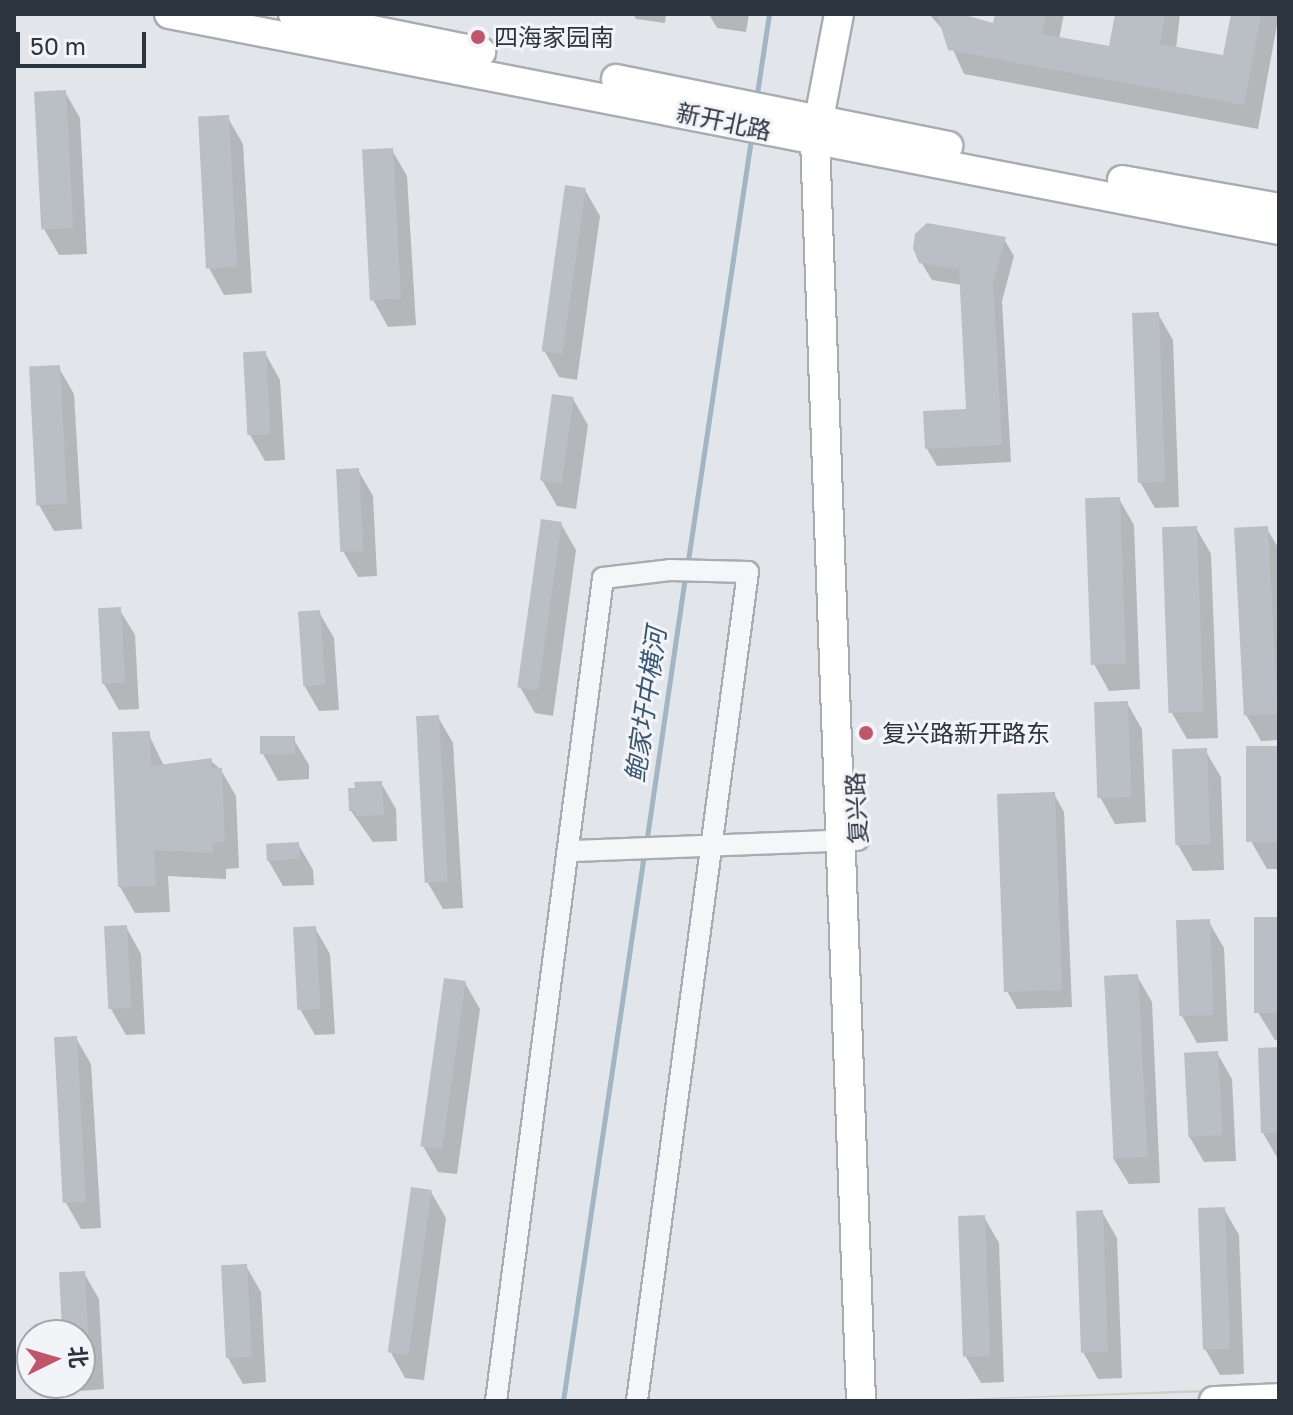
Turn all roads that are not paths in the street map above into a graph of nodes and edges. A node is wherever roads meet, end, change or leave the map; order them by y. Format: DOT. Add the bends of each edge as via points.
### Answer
graph roads {
  1 [pos="169,14"];
  2 [pos="293,14"];
  3 [pos="839,14"];
  4 [pos="747,115"];
  5 [pos="824,134"];
  6 [pos="1279,208"];
  7 [pos="1279,230"];
  8 [pos="849,840"];
  9 [pos="711,845"];
  10 [pos="571,851"];
  11 [pos="1279,1398"];
  12 [pos="496,1401"];
  13 [pos="637,1401"];
  14 [pos="861,1401"];
  15 [pos="878,1401"];
  16 [pos="1214,1401"];
  1 -- 4 [label="main road, 新开北路"];
  2 -- 4 [label="main road, 新开北路"];
  3 -- 5 [label="main road, 复兴路"];
  4 -- 5 [label="main road, 新开北路"];
  5 -- 6 [label="main road, 新开北路"];
  5 -- 7 [label="main road, 新开北路"];
  5 -- 8 [label="main road, 复兴路"];
  8 -- 9 [label="street"];
  8 -- 14 [label="main road, 复兴路"];
  8 -- 15 [label="main road, 复兴路"];
  9 -- 10 [label="street"];
  9 -- 10 [label="street" via="748,572 670,570 603,578"];
  9 -- 13 [label="street"];
  10 -- 12 [label="street"];
  11 -- 16 [label="main road"];
}
